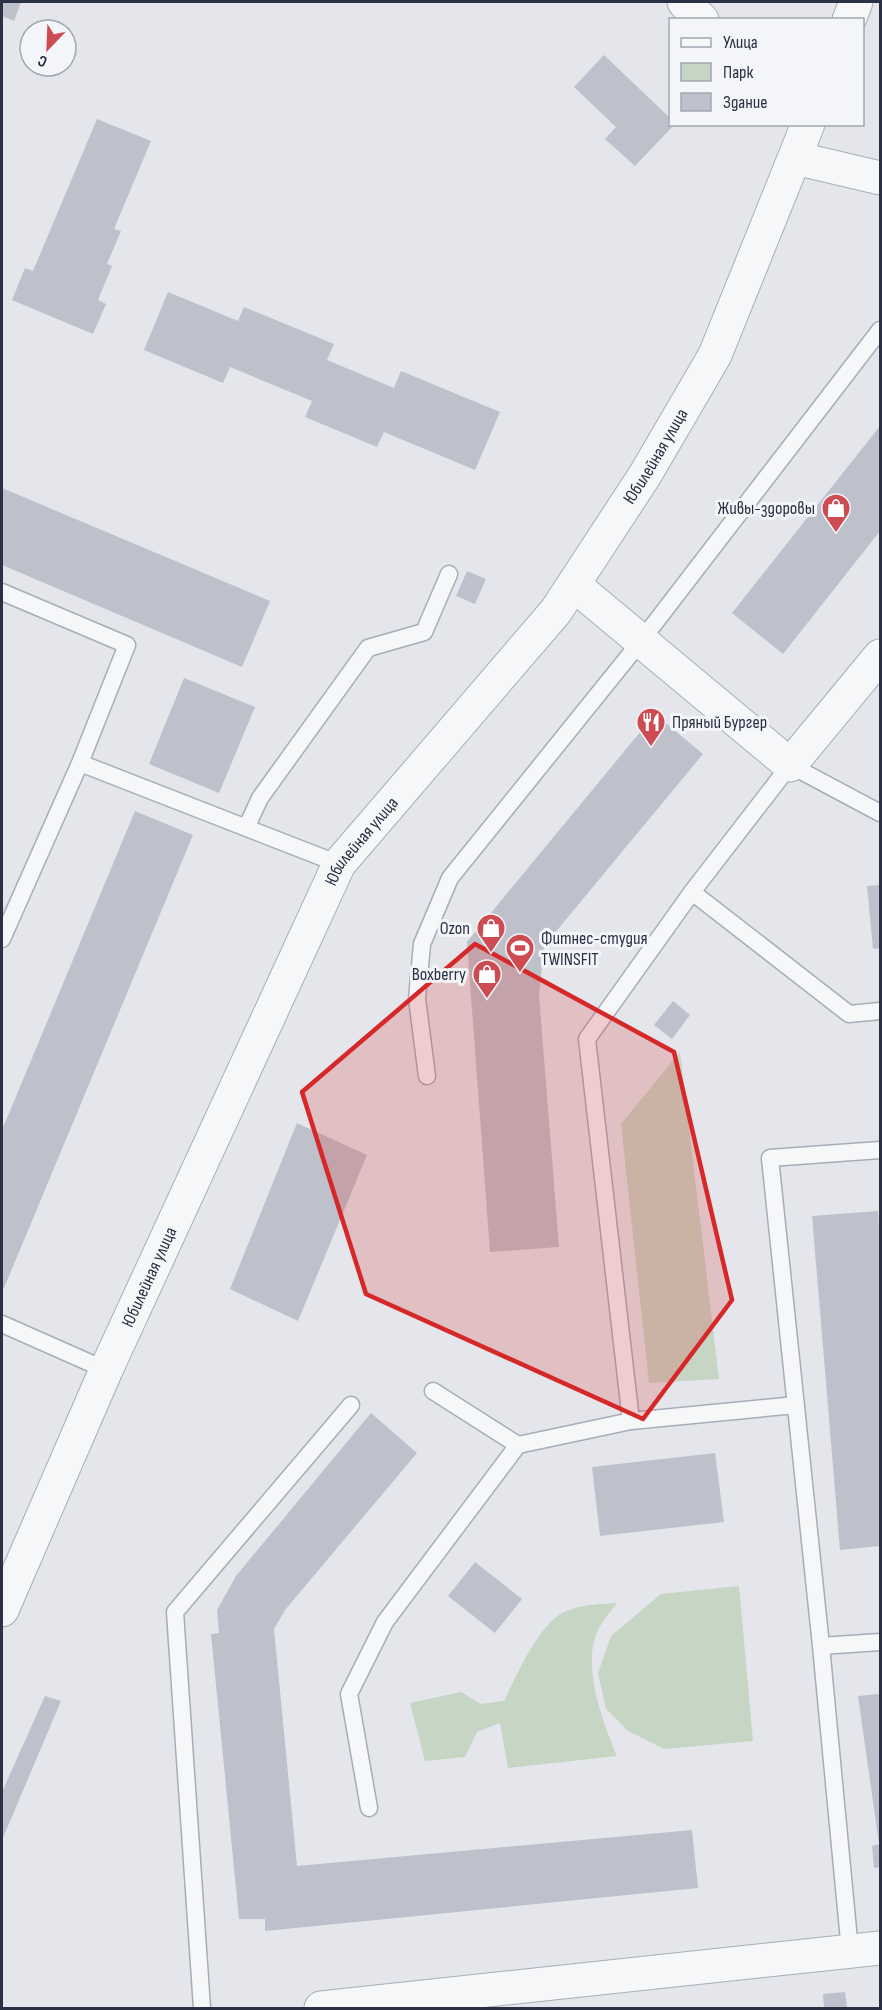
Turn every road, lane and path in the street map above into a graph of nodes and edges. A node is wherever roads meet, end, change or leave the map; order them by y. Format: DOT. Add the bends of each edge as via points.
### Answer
graph roads {
  1 [pos="684,2"];
  2 [pos="856,2"];
  3 [pos="700,18"];
  4 [pos="850,18"];
  5 [pos="807,126"];
  6 [pos="795,158"];
  7 [pos="880,178"];
  8 [pos="880,330"];
  9 [pos="449,574"];
  10 [pos="574,585"];
  11 [pos="2,592"];
  12 [pos="641,641"];
  13 [pos="880,656"];
  14 [pos="80,763"];
  15 [pos="789,765"];
  16 [pos="880,813"];
  17 [pos="247,826"];
  18 [pos="339,864"];
  19 [pos="692,892"];
  20 [pos="2,939"];
  21 [pos="880,1011"];
  22 [pos="427,1076"];
  23 [pos="880,1150"];
  24 [pos="2,1324"];
  25 [pos="106,1370"];
  26 [pos="433,1391"];
  27 [pos="351,1405"];
  28 [pos="796,1405"];
  29 [pos="631,1421"];
  30 [pos="518,1445"];
  31 [pos="2,1610"];
  32 [pos="880,1642"];
  33 [pos="821,1646"];
  34 [pos="369,1808"];
  35 [pos="865,1950"];
  36 [pos="202,2008"];
  37 [pos="321,2008"];
  1 -- 3 [label="street"];
  2 -- 4 [label="street"];
  5 -- 6 [label="street, Юбилейная улица"];
  6 -- 7 [label="street"];
  6 -- 10 [label="street, Юбилейная улица" via="715,355 645,475"];
  8 -- 12 [label="lane"];
  9 -- 17 [label="lane" via="424,632 368,648 260,798"];
  10 -- 12 [label="street"];
  10 -- 18 [label="street, Юбилейная улица"];
  11 -- 14 [label="lane" via="127,645"];
  12 -- 15 [label="street"];
  12 -- 22 [label="lane" via="450,878 422,944 417,999"];
  13 -- 15 [label="street"];
  14 -- 17 [label="lane"];
  14 -- 20 [label="lane"];
  15 -- 16 [label="lane"];
  15 -- 19 [label="lane"];
  17 -- 18 [label="lane"];
  18 -- 25 [label="street, Юбилейная улица"];
  19 -- 21 [label="lane" via="849,1014"];
  19 -- 29 [label="lane" via="586,1039"];
  23 -- 28 [label="lane" via="770,1158"];
  24 -- 25 [label="lane"];
  25 -- 31 [label="street, Юбилейная улица"];
  26 -- 30 [label="lane"];
  27 -- 36 [label="lane" via="175,1612"];
  28 -- 29 [label="lane"];
  28 -- 33 [label="lane"];
  29 -- 30 [label="lane"];
  30 -- 34 [label="lane" via="385,1622 349,1694"];
  32 -- 33 [label="lane"];
  33 -- 35 [label="lane"];
  35 -- 37 [label="street"];
}
